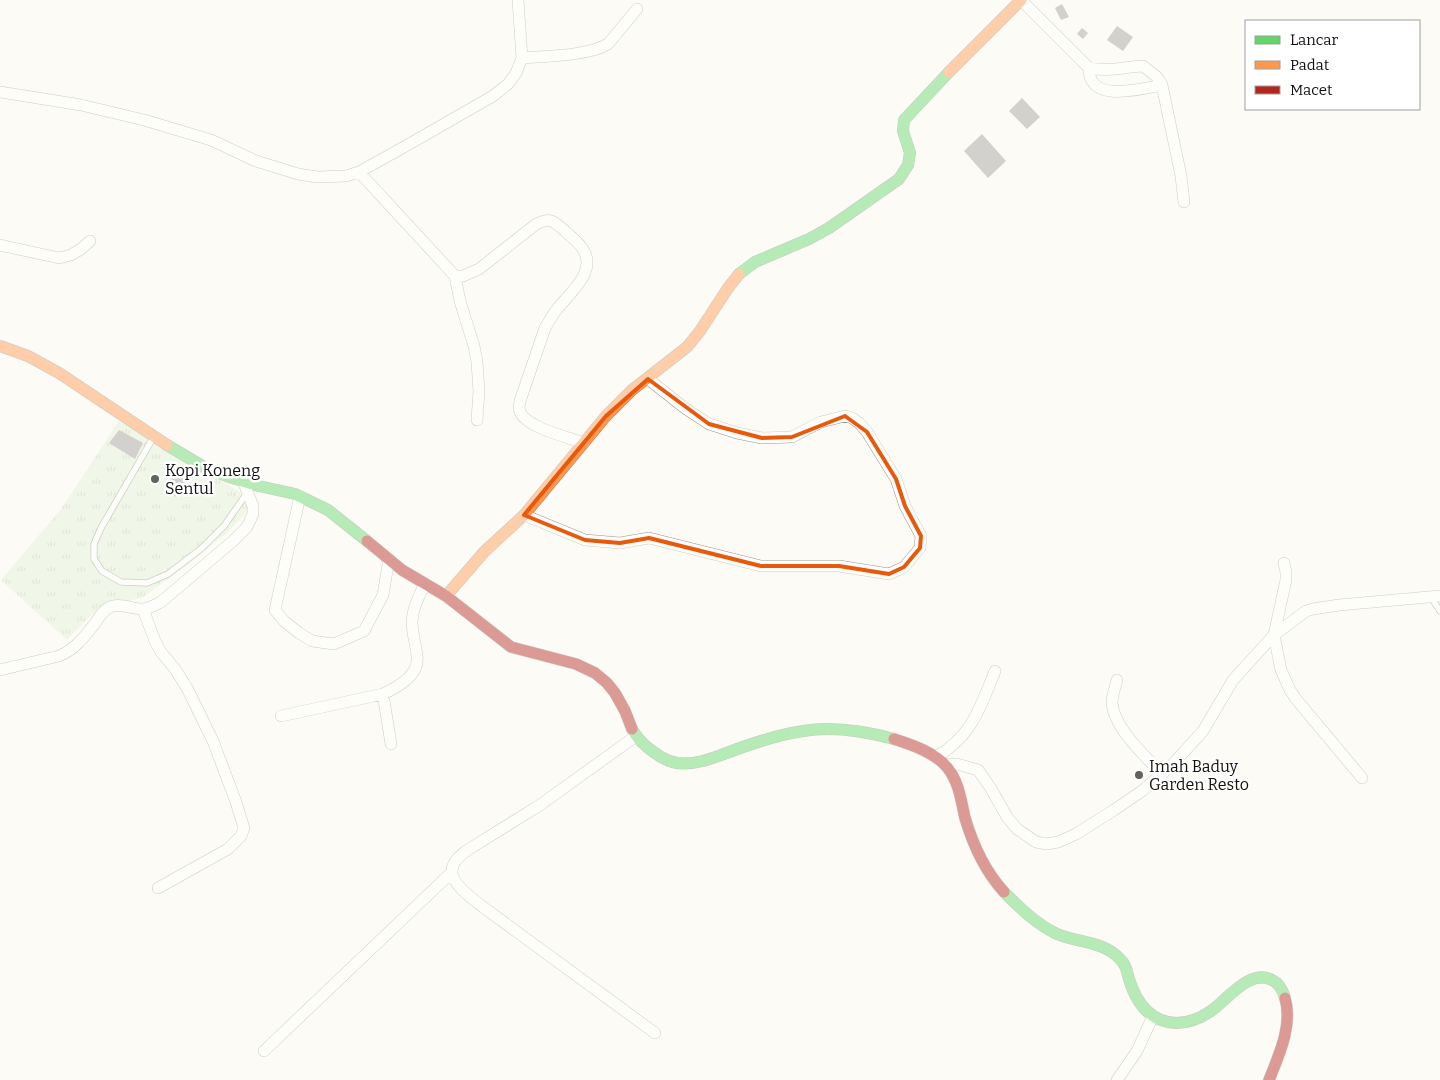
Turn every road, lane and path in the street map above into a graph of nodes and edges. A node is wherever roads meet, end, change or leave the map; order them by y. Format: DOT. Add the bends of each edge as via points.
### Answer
graph roads {
  1 [pos="518,0"];
  2 [pos="1021,0"];
  3 [pos="637,9"];
  4 [pos="522,58"];
  5 [pos="1089,68"];
  6 [pos="1162,85"];
  7 [pos="0,92"];
  8 [pos="359,172"];
  9 [pos="1184,202"];
  10 [pos="90,241"];
  11 [pos="0,245"];
  12 [pos="455,276"];
  13 [pos="0,346"];
  14 [pos="648,379"];
  15 [pos="477,420"];
  16 [pos="154,437"];
  17 [pos="584,443"];
  18 [pos="243,481"];
  19 [pos="248,492"];
  20 [pos="300,496"];
  21 [pos="524,515"];
  22 [pos="389,560"];
  23 [pos="1284,563"];
  24 [pos="425,584"];
  25 [pos="446,596"];
  26 [pos="1436,597"];
  27 [pos="143,608"];
  28 [pos="1440,611"];
  29 [pos="1274,636"];
  30 [pos="0,670"];
  31 [pos="995,671"];
  32 [pos="1117,680"];
  33 [pos="383,694"];
  34 [pos="281,716"];
  35 [pos="636,736"];
  36 [pos="391,744"];
  37 [pos="936,757"];
  38 [pos="946,765"];
  39 [pos="1162,774"];
  40 [pos="1362,778"];
  41 [pos="452,872"];
  42 [pos="158,888"];
  43 [pos="1153,1016"];
  44 [pos="655,1033"];
  45 [pos="264,1051"];
  46 [pos="1117,1080"];
  47 [pos="1270,1080"];
  1 -- 4 [label="street"];
  2 -- 5 [label="street"];
  2 -- 14 [label="street" via="904,120 903,131 910,153 908,165 899,179 829,228 755,262 739,274 687,347"];
  3 -- 4 [label="street" via="608,44 601,47"];
  4 -- 8 [label="street" via="508,84 493,96"];
  5 -- 6 [label="street" via="1115,70 1143,66"];
  5 -- 6 [label="street" via="1094,83 1112,92"];
  6 -- 9 [label="street"];
  7 -- 8 [label="street" via="81,105 144,120 211,140 256,161 298,174 333,177"];
  8 -- 12 [label="street"];
  10 -- 11 [label="street" via="71,256 59,258"];
  12 -- 15 [label="street" via="477,362"];
  12 -- 17 [label="street" via="464,276 479,269 542,221 557,224 582,248 586,268 577,287 545,328 519,408 524,418 536,426"];
  13 -- 16 [label="street" via="28,356 59,373"];
  14 -- 17 [label="street" via="606,416"];
  14 -- 21 [label="street" via="709,424 746,435 792,437 821,422 844,416 852,418 867,432 896,479 904,506 920,536 920,548 904,567 889,574 839,566 761,566 649,538 620,544 585,540"];
  16 -- 18 [label="street" via="204,467"];
  16 -- 19 [label="lane" via="94,544 94,558 102,571 121,582 147,583 168,574 224,526"];
  17 -- 21 [label="street"];
  18 -- 19 [label="street"];
  18 -- 20 [label="street"];
  19 -- 27 [label="street" via="253,514 247,527 169,596 152,607"];
  20 -- 22 [label="street" via="328,510"];
  20 -- 22 [label="street" via="275,610 299,633 312,641 334,644 364,631 383,595"];
  21 -- 25 [label="street" via="484,552"];
  22 -- 24 [label="street"];
  23 -- 29 [label="street" via="1286,580"];
  24 -- 25 [label="street"];
  24 -- 33 [label="street" via="412,618 417,666 404,682"];
  25 -- 35 [label="street" via="511,647 574,663 604,679 618,695"];
  26 -- 28 [label="lane"];
  26 -- 29 [label="street" via="1313,609"];
  27 -- 30 [label="street" via="110,606 68,652"];
  27 -- 42 [label="street" via="158,646 187,688 213,741 244,828 238,841 228,849"];
  29 -- 39 [label="street" via="1233,680 1203,731"];
  29 -- 40 [label="street" via="1281,670 1296,700"];
  31 -- 37 [label="street" via="975,718 950,749"];
  32 -- 39 [label="street" via="1112,694 1115,716 1129,738"];
  33 -- 34 [label="street"];
  33 -- 36 [label="street"];
  35 -- 37 [label="street" via="656,755 684,764 789,733 825,729 843,729 893,739"];
  35 -- 41 [label="street" via="540,805 466,851 453,865"];
  37 -- 38 [label="street"];
  38 -- 39 [label="street" via="957,764 978,770 1017,829 1036,842 1047,844 1076,834"];
  38 -- 43 [label="street" via="959,792 980,859 993,880 1038,924 1062,936 1100,945 1121,959 1140,1007"];
  41 -- 44 [label="street" via="460,886 484,908"];
  41 -- 45 [label="street"];
  43 -- 46 [label="street" via="1137,1051"];
  43 -- 47 [label="street" via="1175,1024 1196,1019 1214,1010 1244,983 1265,976 1269,978 1283,990 1288,1013"];
}
